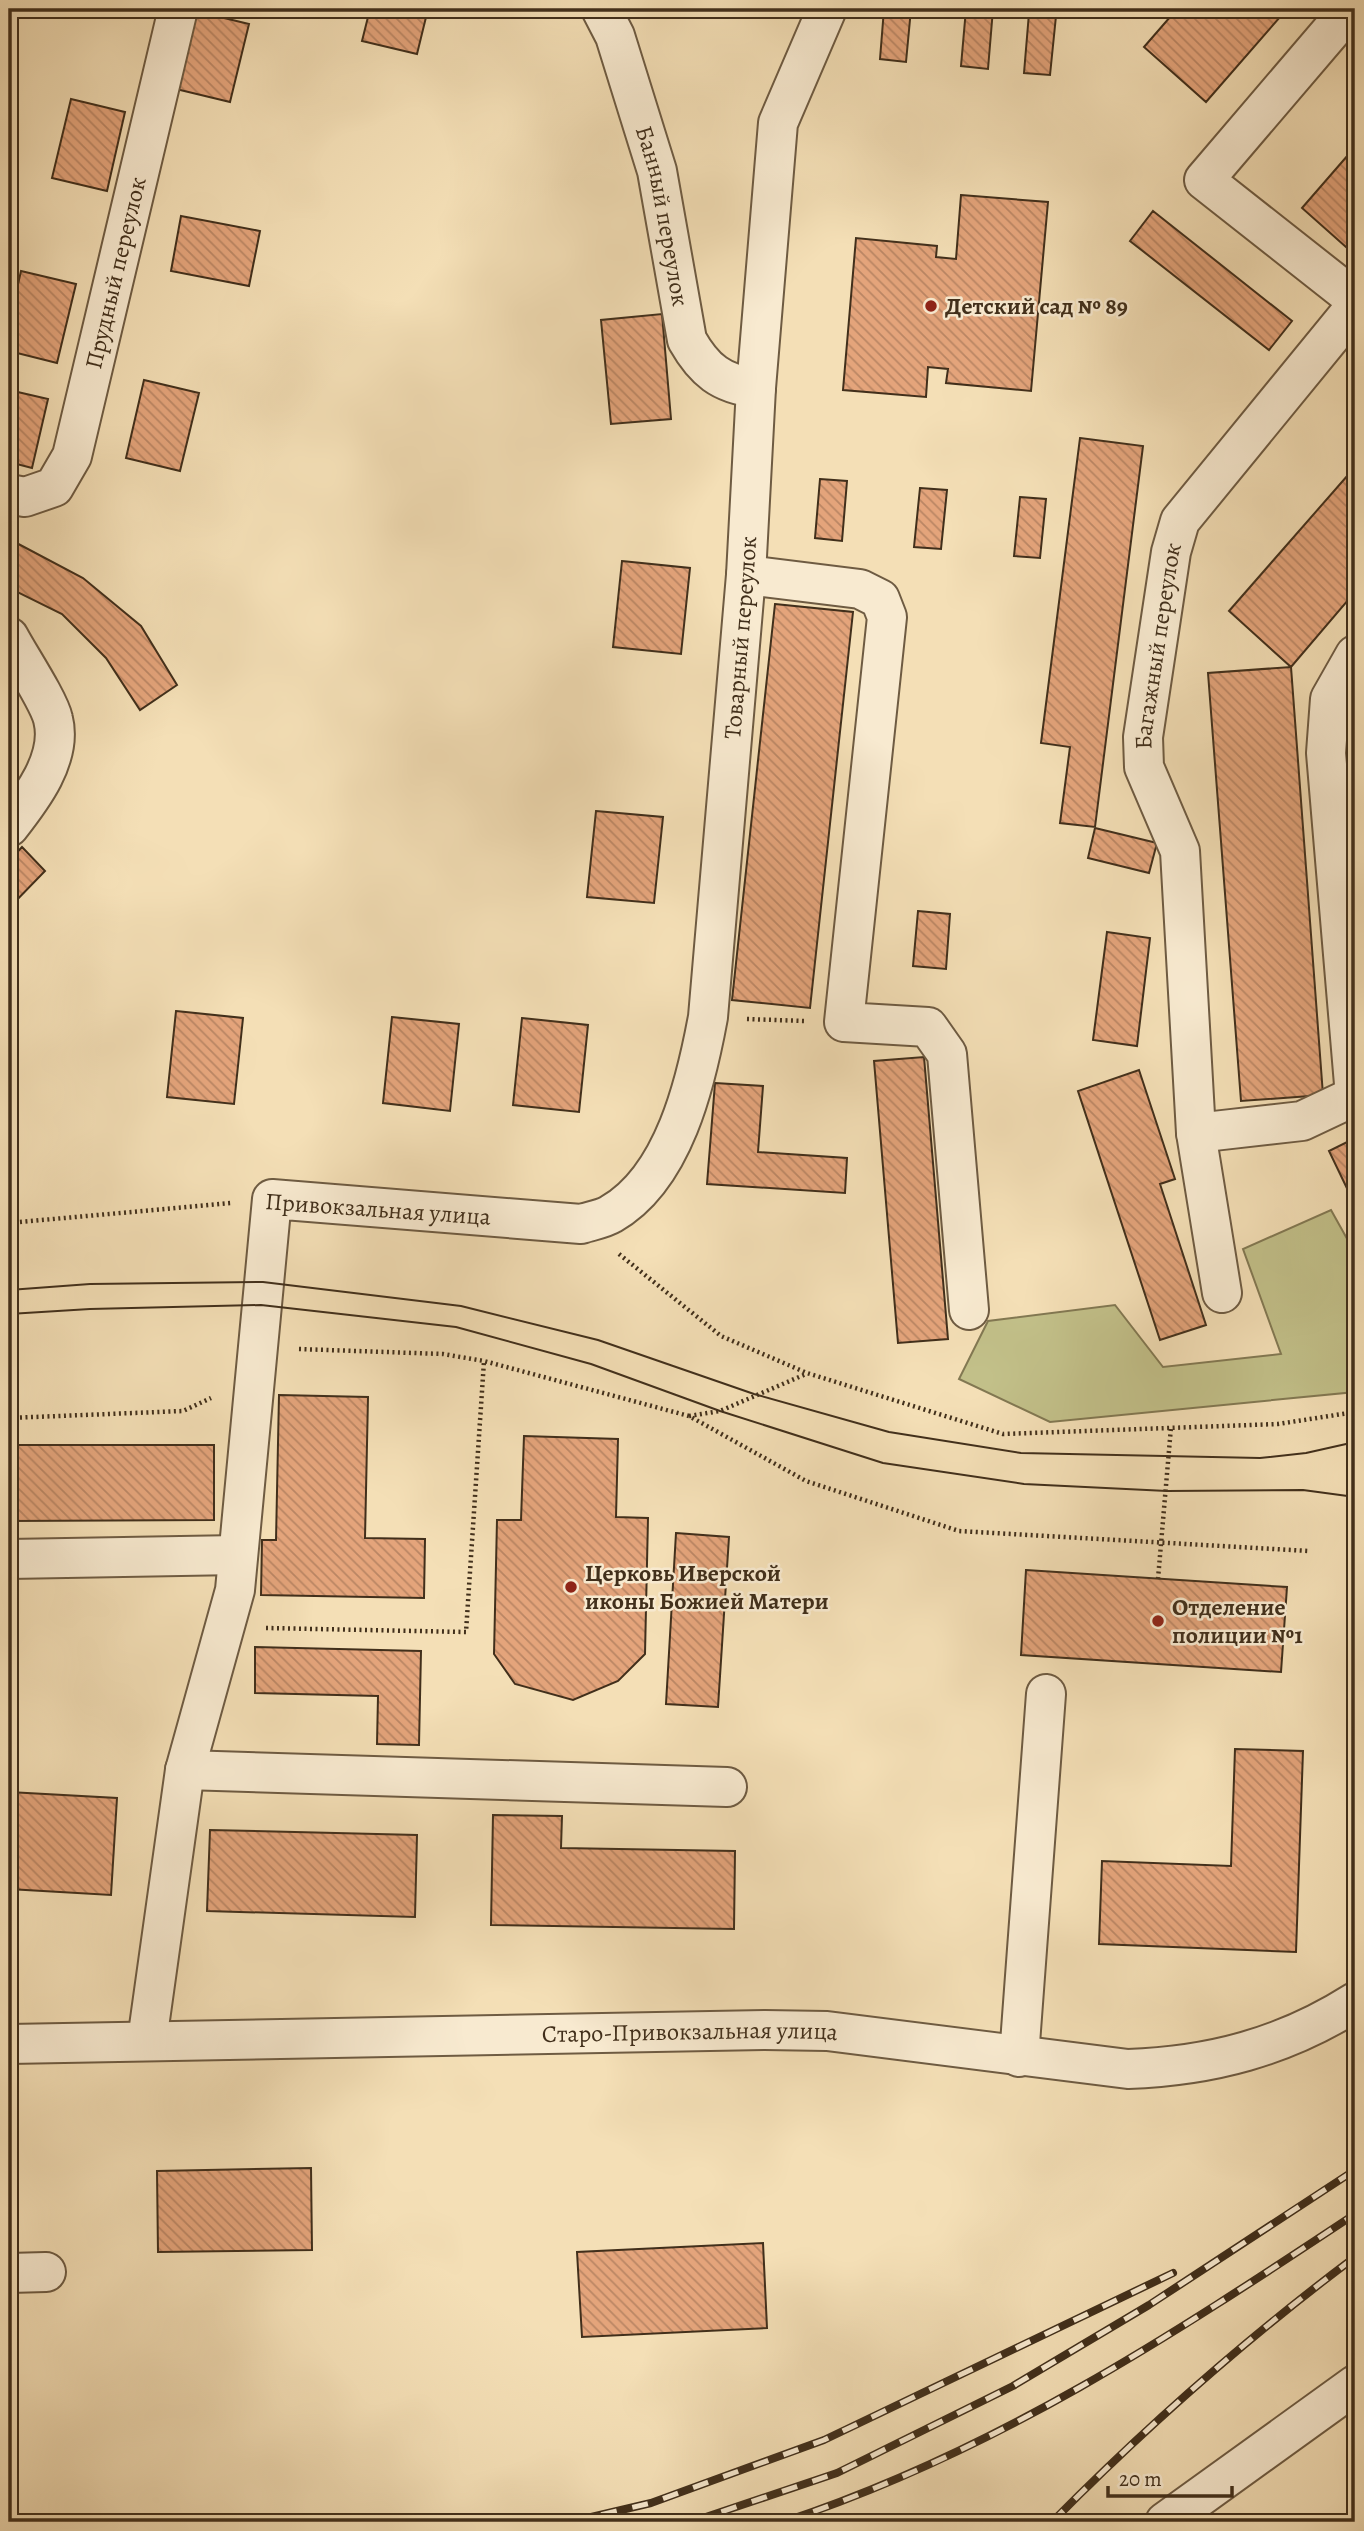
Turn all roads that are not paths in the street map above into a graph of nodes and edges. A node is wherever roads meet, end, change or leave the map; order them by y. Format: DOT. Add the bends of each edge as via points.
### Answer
graph roads {
  1 [pos="178,9"];
  2 [pos="601,9"];
  3 [pos="827,9"];
  4 [pos="1350,9"];
  5 [pos="1355,299"];
  6 [pos="1355,307"];
  7 [pos="756,388"];
  8 [pos="9,494"];
  9 [pos="746,575"];
  10 [pos="9,637"];
  11 [pos="1355,656"];
  12 [pos="9,827"];
  13 [pos="1196,1133"];
  14 [pos="580,1224"];
  15 [pos="1222,1293"];
  16 [pos="970,1310"];
  17 [pos="238,1555"];
  18 [pos="9,1559"];
  19 [pos="1046,1694"];
  20 [pos="185,1770"];
  21 [pos="727,1787"];
  22 [pos="1355,2002"];
  23 [pos="147,2041"];
  24 [pos="9,2045"];
  25 [pos="1018,2057"];
  26 [pos="46,2272"];
  27 [pos="9,2273"];
  28 [pos="1355,2385"];
  29 [pos="1165,2522"];
  1 -- 8 [label="street, Прудный переулок" via="72,456 54,487 25,497"];
  2 -- 7 [label="street, Банный переулок" via="615,36 657,171 687,340 715,377"];
  3 -- 7 [label="street, Товарный переулок" via="778,123"];
  4 -- 5 [label="street" via="1204,180"];
  6 -- 13 [label="street, Багажный переулок" via="1180,521 1171,552 1143,737 1144,767 1180,851"];
  7 -- 9 [label="street, Товарный переулок"];
  9 -- 14 [label="street, Товарный переулок" via="708,1017 696,1081 671,1143 642,1189 611,1214"];
  9 -- 16 [label="street" via="860,589 880,599 887,617 844,1022 928,1027 947,1054"];
  10 -- 12 [label="street" via="53,720 51,761 32,798"];
  11 -- 13 [label="street" via="1330,699 1326,753 1355,1096 1302,1121"];
  13 -- 15 [label="street, Багажный переулок"];
  14 -- 17 [label="street, Привокзальная улица" via="272,1199"];
  17 -- 18 [label="street"];
  17 -- 20 [label="street" via="235,1590"];
  19 -- 25 [label="street"];
  20 -- 21 [label="street"];
  20 -- 23 [label="street"];
  22 -- 25 [label="street, Старо-Привокзальная улица" via="1275,2044 1176,2068 1128,2069"];
  23 -- 24 [label="street, Старо-Привокзальная улица"];
  23 -- 25 [label="street, Старо-Привокзальная улица" via="827,2031"];
  26 -- 27 [label="street"];
  28 -- 29 [label="street"];
}
